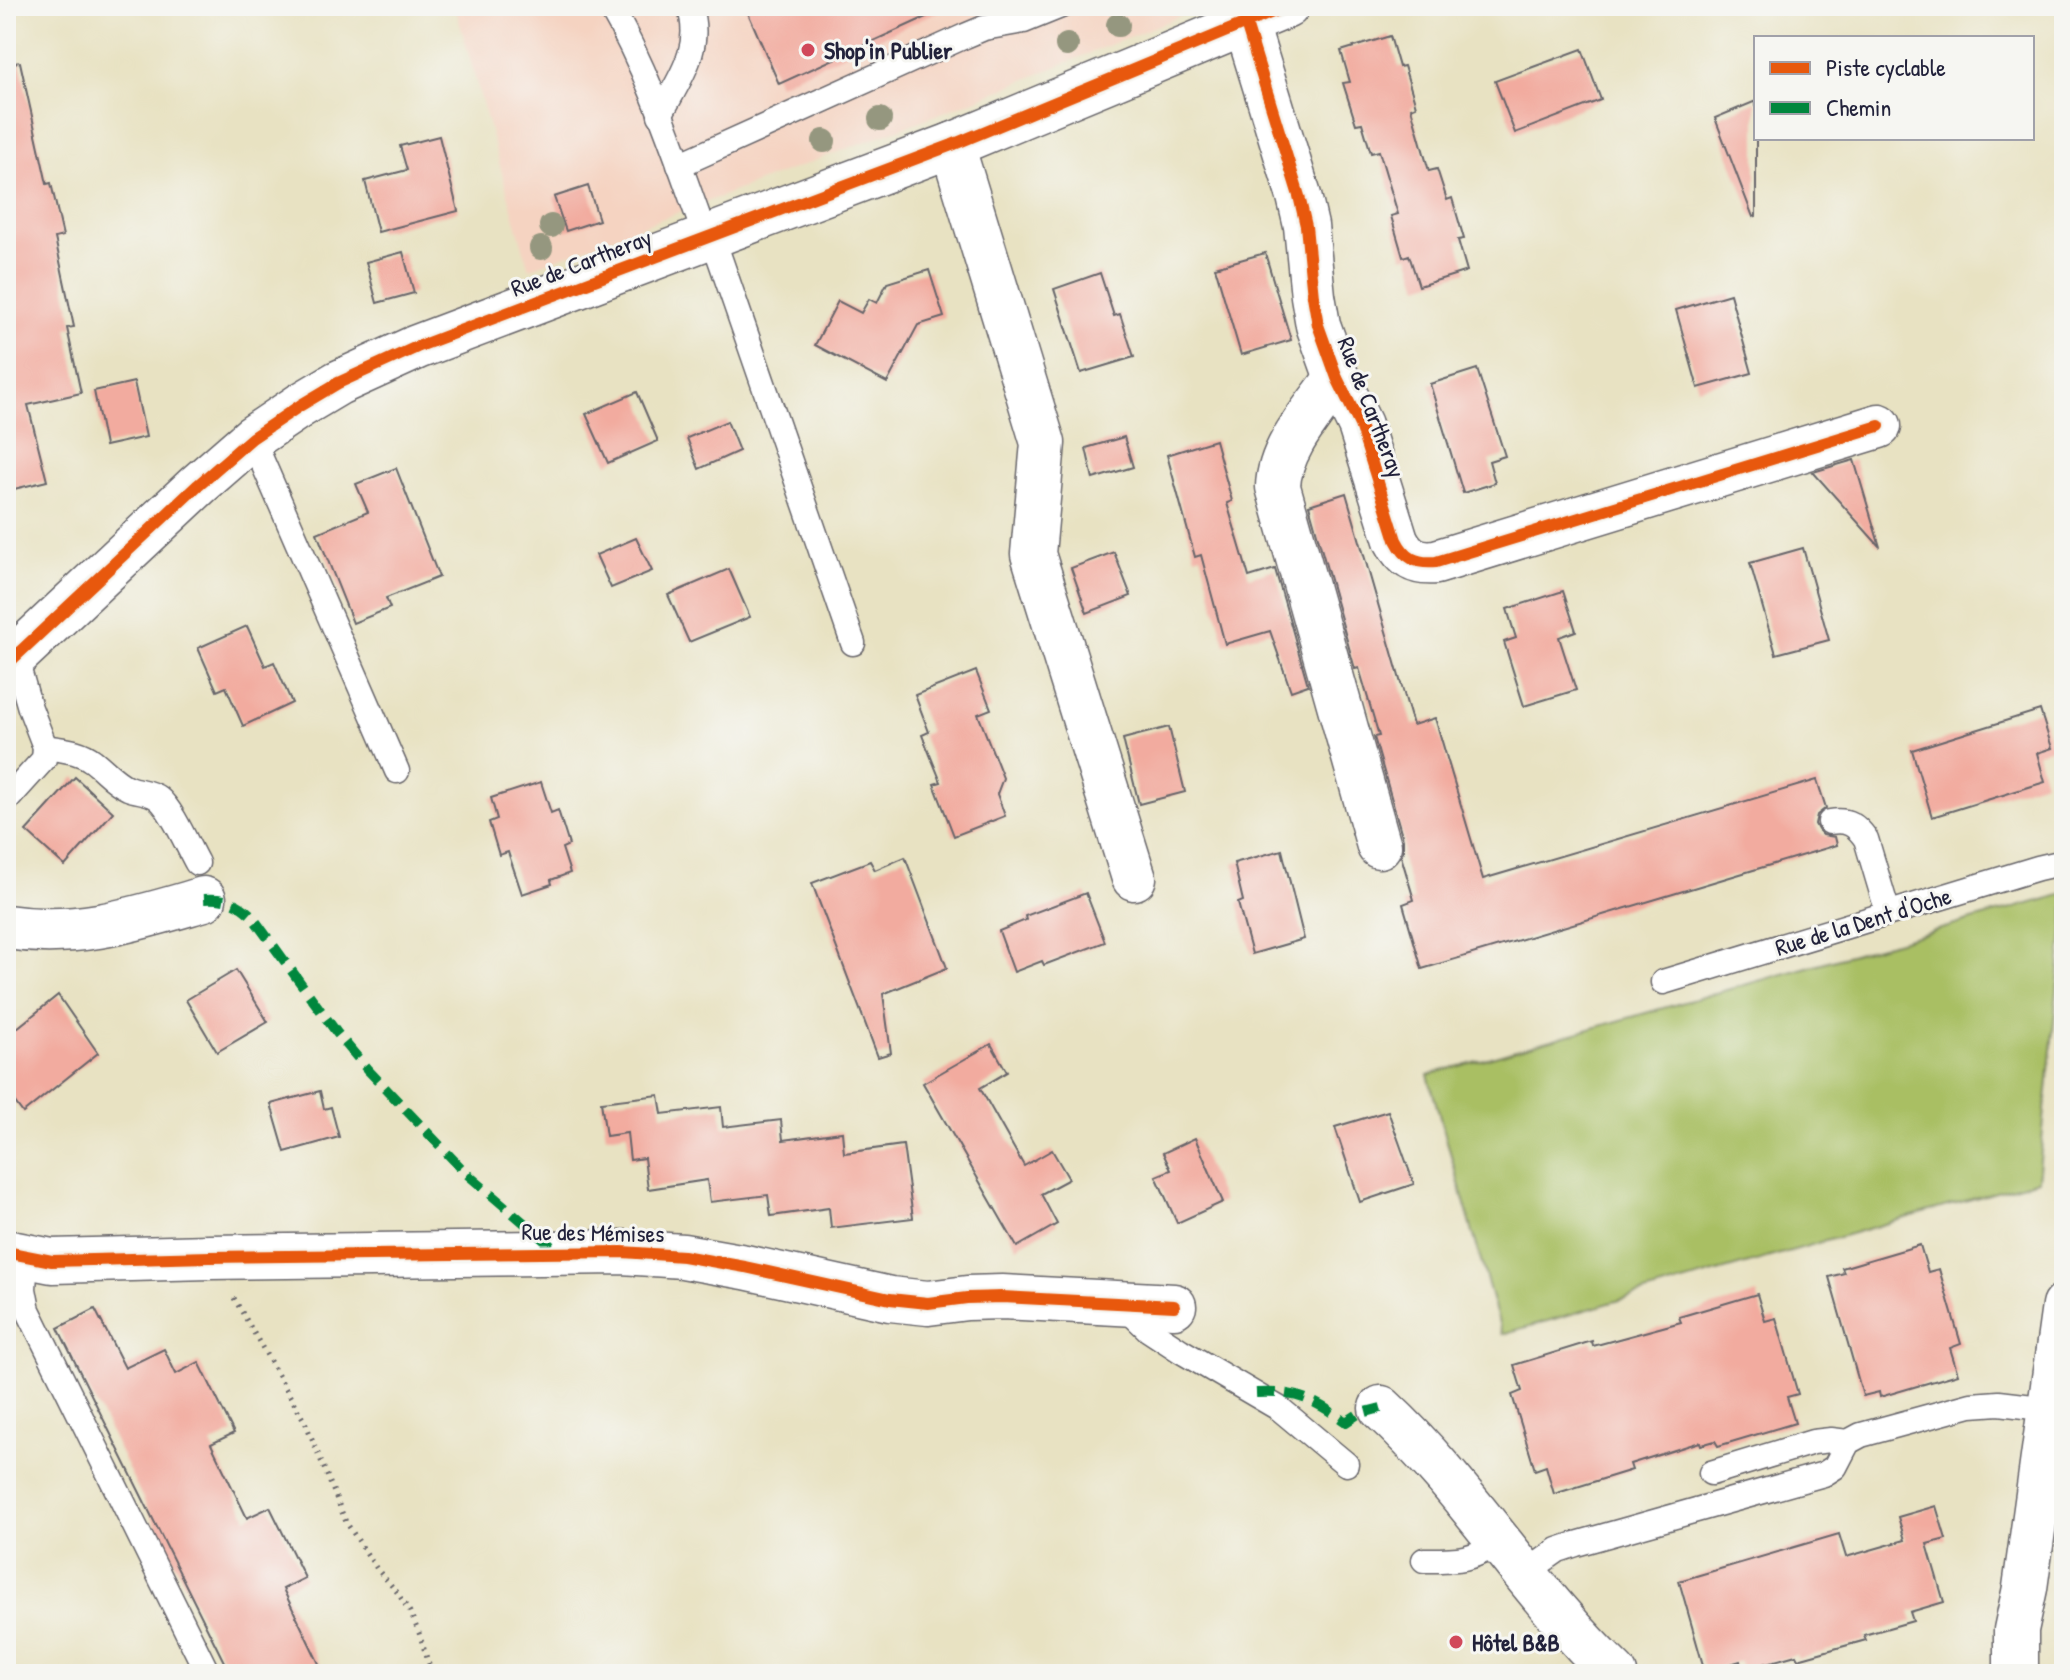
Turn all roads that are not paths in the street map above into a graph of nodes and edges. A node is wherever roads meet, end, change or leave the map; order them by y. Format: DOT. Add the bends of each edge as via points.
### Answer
graph roads {
  1 [pos="610,6"];
  2 [pos="689,6"];
  3 [pos="1049,9"];
  4 [pos="1271,12"];
  5 [pos="660,115"];
  6 [pos="952,145"];
  7 [pos="679,165"];
  8 [pos="709,237"];
  9 [pos="1337,378"];
  10 [pos="1879,426"];
  11 [pos="252,438"];
  12 [pos="853,643"];
  13 [pos="10,661"];
  14 [pos="45,747"];
  15 [pos="397,771"];
  16 [pos="6,801"];
  17 [pos="1830,822"];
  18 [pos="1379,846"];
  19 [pos="2064,862"];
  20 [pos="1134,878"];
  21 [pos="201,881"];
  22 [pos="1888,913"];
  23 [pos="6,927"];
  24 [pos="1663,982"];
  25 [pos="16,1255"];
  26 [pos="1121,1303"];
  27 [pos="1174,1306"];
  28 [pos="2064,1306"];
  29 [pos="1381,1408"];
  30 [pos="2051,1409"];
  31 [pos="1848,1442"];
  32 [pos="1346,1464"];
  33 [pos="1711,1473"];
  34 [pos="1511,1557"];
  35 [pos="1424,1560"];
  36 [pos="2016,1630"];
  37 [pos="208,1674"];
  38 [pos="1615,1674"];
  39 [pos="1995,1674"];
  40 [pos="2016,1674"];
  1 -- 5 [label="lane"];
  2 -- 5 [label="lane" via="694,44"];
  3 -- 7 [label="lane" via="965,36"];
  4 -- 6 [label="street, Rue de Cartheray"];
  4 -- 9 [label="street, Rue de Cartheray" via="1318,325"];
  5 -- 7 [label="lane"];
  6 -- 8 [label="street, Rue de Cartheray"];
  6 -- 20 [label="street" via="1043,443 1033,554"];
  7 -- 8 [label="lane"];
  8 -- 11 [label="street, Rue de Cartheray" via="377,364"];
  8 -- 12 [label="lane"];
  9 -- 10 [label="street, Rue de Cartheray" via="1360,425 1401,551 1423,563"];
  9 -- 18 [label="street, Rue de Cartheray" via="1288,448 1278,487"];
  11 -- 13 [label="street, Rue de Cartheray"];
  11 -- 15 [label="lane"];
  13 -- 14 [label="lane"];
  14 -- 16 [label="lane" via="44,759"];
  14 -- 21 [label="lane" via="77,752 129,788 158,798"];
  17 -- 22 [label="lane" via="1852,824 1866,839"];
  19 -- 22 [label="lane, Rue de la Dent d'Oche"];
  21 -- 23 [label="street" via="113,925 60,931"];
  22 -- 24 [label="lane, Rue de la Dent d'Oche"];
  25 -- 26 [label="street, Rue des Mémises" via="52,1261 622,1252 683,1256 928,1303 1002,1297"];
  25 -- 37 [label="lane" via="28,1310"];
  26 -- 27 [label="street, Rue des Mémises"];
  26 -- 32 [label="lane" via="1149,1330 1280,1409"];
  28 -- 30 [label="street"];
  29 -- 34 [label="street" via="1437,1464"];
  30 -- 31 [label="lane" via="1971,1405"];
  30 -- 36 [label="street"];
  31 -- 33 [label="lane" via="1813,1442"];
  31 -- 34 [label="lane" via="1835,1467 1824,1474 1558,1550"];
  34 -- 35 [label="lane" via="1488,1549 1466,1559"];
  34 -- 38 [label="street"];
  36 -- 39 [label="street"];
  36 -- 40 [label="street"];
}
